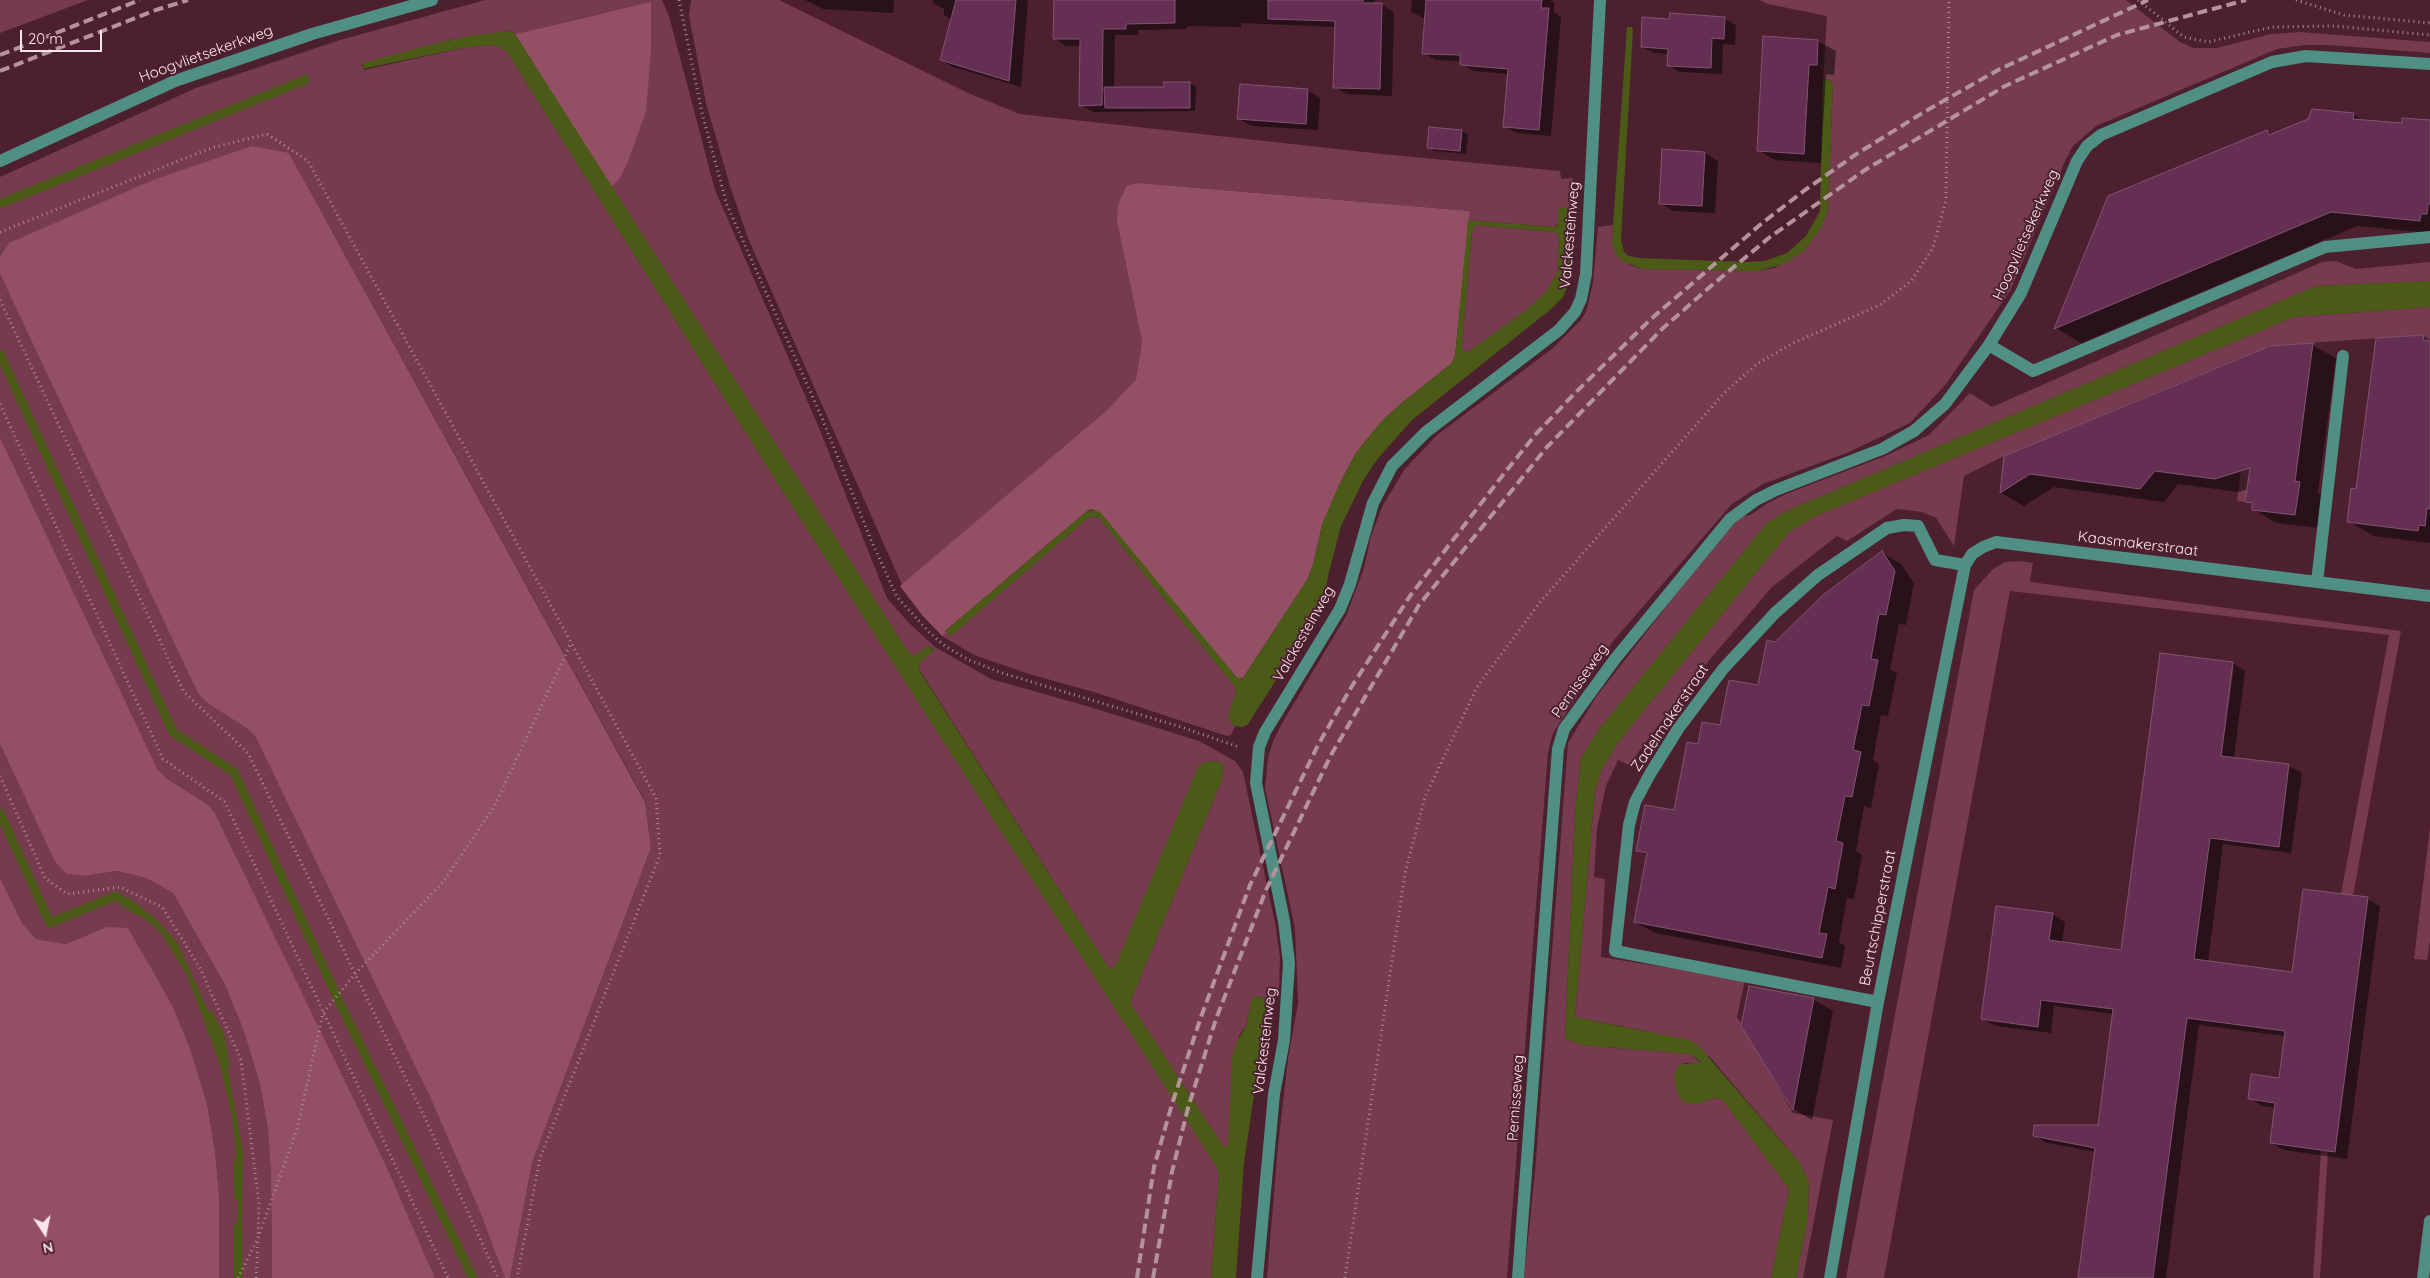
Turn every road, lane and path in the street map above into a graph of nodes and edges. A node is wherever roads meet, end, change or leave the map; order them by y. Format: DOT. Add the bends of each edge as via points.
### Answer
graph roads {
  1 [pos="432,0"];
  2 [pos="679,0"];
  3 [pos="1600,0"];
  4 [pos="1950,0"];
  5 [pos="2138,0"];
  6 [pos="2296,0"];
  7 [pos="2430,23"];
  8 [pos="2430,35"];
  9 [pos="2430,64"];
  10 [pos="0,161"];
  11 [pos="0,232"];
  12 [pos="2430,237"];
  13 [pos="0,300"];
  14 [pos="1989,345"];
  15 [pos="2343,356"];
  16 [pos="0,404"];
  17 [pos="1965,565"];
  18 [pos="2317,582"];
  19 [pos="2430,596"];
  20 [pos="572,642"];
  21 [pos="1258,755"];
  22 [pos="0,776"];
  23 [pos="355,974"];
  24 [pos="1878,1002"];
  25 [pos="324,1013"];
  26 [pos="2430,1221"];
  27 [pos="258,1238"];
  28 [pos="238,1278"];
  29 [pos="256,1278"];
  30 [pos="448,1278"];
  31 [pos="498,1278"];
  32 [pos="517,1278"];
  33 [pos="1257,1278"];
  34 [pos="1345,1278"];
  35 [pos="1518,1278"];
  36 [pos="1830,1278"];
  37 [pos="2423,1278"];
  1 -- 10 [label="street, Hoogvlietsekerkweg" via="312,34 175,81"];
  2 -- 21 [label="path" via="702,113 727,205 897,597 945,646 970,660"];
  3 -- 21 [label="street, Valckesteinweg" via="1586,274 1581,299 1575,312 1559,330 1426,432 1392,466 1373,502 1340,609 1265,732"];
  4 -- 34 [label="path" via="1946,200 1933,248 1911,281 1880,305 1792,343 1757,364 1724,393 1540,601 1478,687 1429,788 1405,873"];
  5 -- 8 [label="path" via="2184,37 2208,42 2272,27 2334,26"];
  6 -- 7 [label="path" via="2344,15"];
  9 -- 14 [label="street, Hoogvlietsekerkweg" via="2306,56 2272,62 2101,135 2087,146 2077,162 2021,293"];
  11 -- 20 [label="path" via="211,148 267,134 308,161"];
  12 -- 14 [label="street" via="2325,247 2032,370"];
  13 -- 23 [label="path" via="184,692 248,753"];
  14 -- 35 [label="street, Pernisseweg" via="1945,404 1914,431 1882,449 1776,490 1730,519 1614,659 1564,729 1558,749"];
  15 -- 18 [label="street"];
  16 -- 25 [label="path" via="163,759 225,802"];
  17 -- 18 [label="street, Kaasmakerstraat" via="1972,554 1996,542"];
  17 -- 24 [label="street, Beurtschipperstraat"];
  17 -- 24 [label="street, Zadelmakerstraat" via="1936,560 1918,526 1904,525 1887,528 1818,575 1775,613 1723,669 1678,729 1650,774 1635,802 1629,825 1615,951"];
  18 -- 19 [label="street, Kaasmakerstraat"];
  20 -- 23 [label="path" via="494,806 444,882"];
  20 -- 32 [label="path" via="656,798 660,855 540,1158"];
  21 -- 33 [label="street, Valckesteinweg" via="1256,783 1284,921 1289,963"];
  22 -- 27 [label="path" via="45,878 67,894 120,887 162,907 200,968 241,1060 259,1204"];
  23 -- 25 [label="path"];
  23 -- 31 [label="path"];
  24 -- 36 [label="street, Beurtschipperstraat"];
  25 -- 27 [label="path" via="297,1129"];
  25 -- 30 [label="path"];
  26 -- 37 [label="street"];
  27 -- 28 [label="path"];
  27 -- 29 [label="path"];
}
